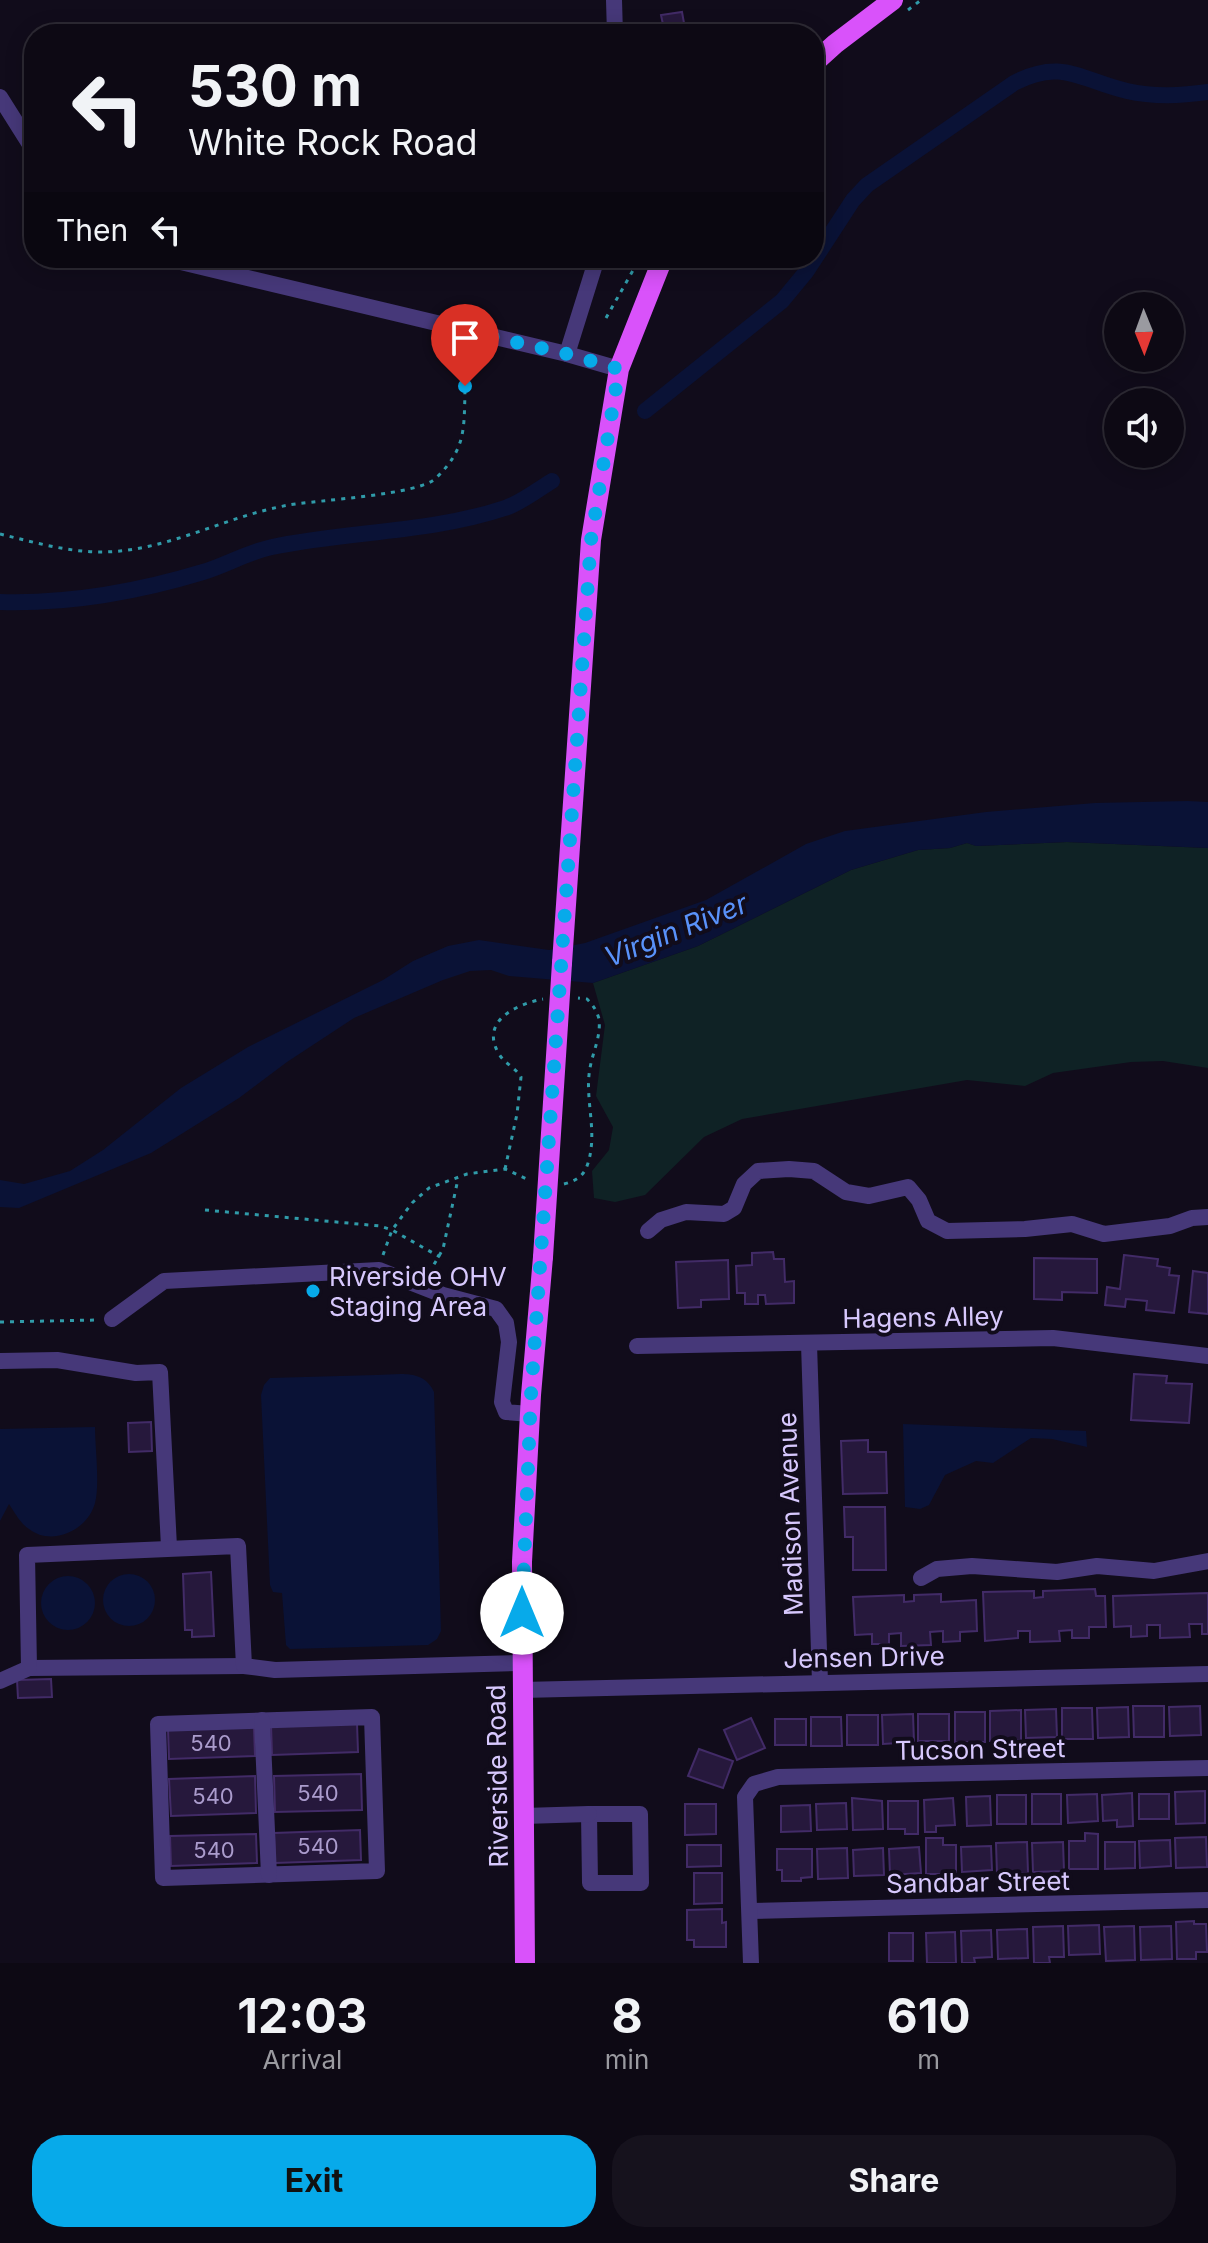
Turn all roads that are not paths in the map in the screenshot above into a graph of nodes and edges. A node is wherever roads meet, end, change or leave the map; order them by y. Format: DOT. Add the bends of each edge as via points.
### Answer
graph roads {
  1 [pos="614,0"];
  2 [pos="893,0"];
  3 [pos="615,24"];
  4 [pos="824,54"];
  5 [pos="0,97"];
  6 [pos="24,135"];
  7 [pos="206,268"];
  8 [pos="594,268"];
  9 [pos="659,268"];
  10 [pos="567,354"];
  11 [pos="619,369"];
  12 [pos="1208,1217"];
  13 [pos="648,1231"];
  14 [pos="112,1319"];
  15 [pos="809,1344"];
  16 [pos="637,1346"];
  17 [pos="1208,1356"];
  18 [pos="0,1361"];
  19 [pos="530,1414"];
  20 [pos="169,1547"];
  21 [pos="1208,1561"];
  22 [pos="921,1578"];
  23 [pos="521,1663"];
  24 [pos="244,1666"];
  25 [pos="29,1668"];
  26 [pos="1208,1674"];
  27 [pos="0,1681"];
  28 [pos="820,1682"];
  29 [pos="522,1690"];
  30 [pos="262,1720"];
  31 [pos="1208,1768"];
  32 [pos="589,1814"];
  33 [pos="524,1816"];
  34 [pos="269,1875"];
  35 [pos="1208,1900"];
  36 [pos="750,1911"];
  37 [pos="525,1963"];
  38 [pos="751,1963"];
  1 -- 3 [label="street"];
  2 -- 4 [label="main road"];
  5 -- 6 [label="street"];
  7 -- 10 [label="street"];
  8 -- 10 [label="street"];
  9 -- 11 [label="main road, Riverside Road"];
  10 -- 11 [label="street"];
  11 -- 19 [label="main road, Riverside Road, bridge" via="591,540"];
  12 -- 13 [label="street" via="1104,1234 1072,1224 947,1231 928,1221 908,1187 869,1196 846,1192 814,1171 789,1169 758,1171 744,1184 734,1208 724,1214 686,1212 661,1220"];
  14 -- 19 [label="street" via="164,1281 379,1270 496,1309 506,1323 509,1342 502,1402 506,1412"];
  15 -- 16 [label="street, Hagens Alley"];
  15 -- 17 [label="street, Hagens Alley" via="1053,1338"];
  15 -- 28 [label="street, Madison Avenue"];
  18 -- 20 [label="street" via="57,1360 160,1372"];
  19 -- 23 [label="main road, Riverside Road"];
  20 -- 24 [label="street" via="238,1546"];
  20 -- 25 [label="street" via="27,1555"];
  21 -- 22 [label="street" via="1154,1571 972,1566 937,1569"];
  23 -- 24 [label="street" via="275,1670"];
  23 -- 29 [label="main road, Riverside Road"];
  24 -- 25 [label="street"];
  25 -- 27 [label="street"];
  26 -- 28 [label="street, Jensen Drive"];
  28 -- 29 [label="street, Jensen Drive"];
  29 -- 33 [label="main road, Riverside Road"];
  30 -- 34 [label="street"];
  30 -- 34 [label="street" via="158,1724 163,1878"];
  30 -- 34 [label="street" via="372,1717 383,1871"];
  31 -- 36 [label="street, Tucson Street" via="778,1777 754,1784 745,1797"];
  32 -- 32 [label="street" via="640,1814 641,1883 590,1883"];
  32 -- 33 [label="street"];
  33 -- 37 [label="main road, Riverside Road"];
  35 -- 36 [label="street, Sandbar Street"];
  36 -- 38 [label="street"];
}
